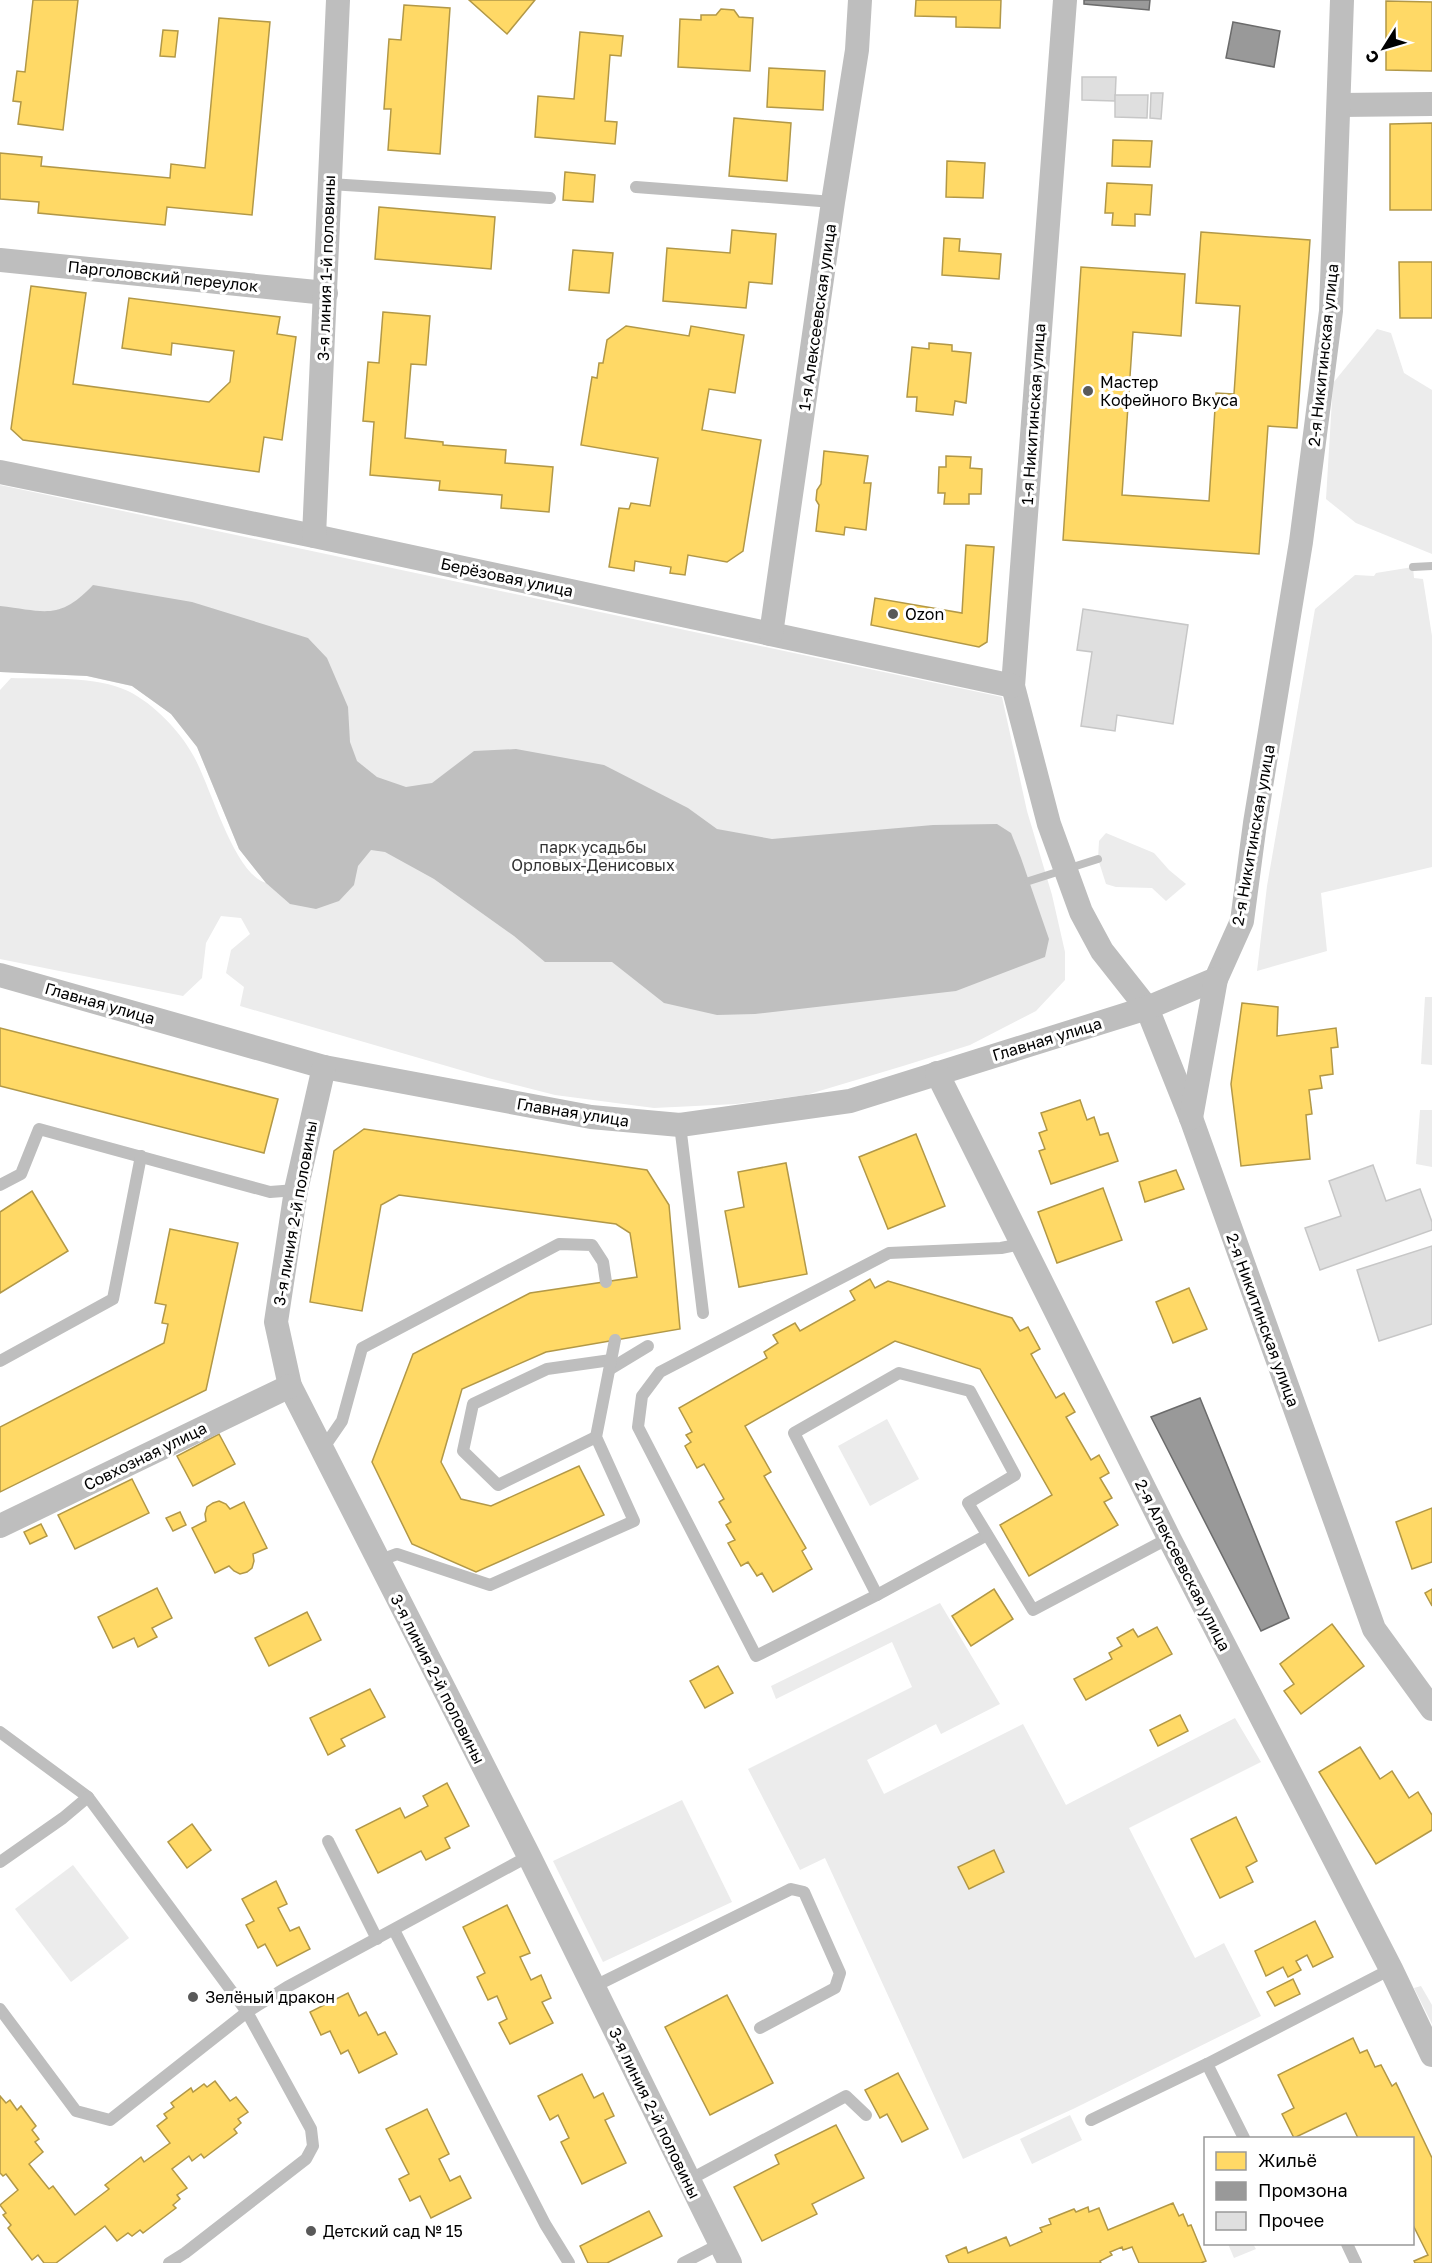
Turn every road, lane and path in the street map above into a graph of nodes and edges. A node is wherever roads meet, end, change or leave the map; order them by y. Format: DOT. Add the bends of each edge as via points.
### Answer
graph roads {
  1 [pos="338,0"];
  2 [pos="860,0"];
  3 [pos="1065,0"];
  4 [pos="1342,0"];
  5 [pos="1432,104"];
  6 [pos="1340,105"];
  7 [pos="330,184"];
  8 [pos="636,187"];
  9 [pos="550,198"];
  10 [pos="833,202"];
  11 [pos="7,261"];
  12 [pos="326,293"];
  13 [pos="0,472"];
  14 [pos="314,536"];
  15 [pos="771,634"];
  16 [pos="1012,686"];
  17 [pos="0,975"];
  18 [pos="1216,979"];
  19 [pos="1147,1008"];
  20 [pos="324,1067"];
  21 [pos="937,1073"];
  22 [pos="1191,1118"];
  23 [pos="680,1125"];
  24 [pos="141,1156"];
  25 [pos="0,1185"];
  26 [pos="296,1190"];
  27 [pos="1021,1244"];
  28 [pos="606,1282"];
  29 [pos="703,1313"];
  30 [pos="615,1340"];
  31 [pos="648,1346"];
  32 [pos="0,1361"];
  33 [pos="610,1365"];
  34 [pos="290,1386"];
  35 [pos="596,1437"];
  36 [pos="322,1450"];
  37 [pos="0,1526"];
  38 [pos="987,1535"];
  39 [pos="1169,1538"];
  40 [pos="378,1561"];
  41 [pos="877,1595"];
  42 [pos="1432,1709"];
  43 [pos="0,1732"];
  44 [pos="88,1797"];
  45 [pos="328,1841"];
  46 [pos="529,1856"];
  47 [pos="0,1862"];
  48 [pos="394,1930"];
  49 [pos="377,1939"];
  50 [pos="1391,1969"];
  51 [pos="593,1987"];
  52 [pos="0,2009"];
  53 [pos="247,2012"];
  54 [pos="760,2028"];
  55 [pos="1432,2055"];
  56 [pos="1207,2064"];
  57 [pos="866,2115"];
  58 [pos="1090,2120"];
  59 [pos="1243,2137"];
  60 [pos="688,2180"];
  61 [pos="1347,2245"];
  62 [pos="725,2254"];
  63 [pos="188,2258"];
  64 [pos="169,2263"];
  65 [pos="569,2263"];
  66 [pos="683,2263"];
  67 [pos="1356,2263"];
  1 -- 7 [label="street, 3-я линия 1-й половины"];
  2 -- 10 [label="street, 1-я Алексеевская улица" via="857,51"];
  3 -- 16 [label="street, 1-я Никитинская улица"];
  4 -- 6 [label="street, 2-я Никитинская улица"];
  5 -- 6 [label="street"];
  6 -- 18 [label="street, 2-я Никитинская улица" via="1331,311 1301,542 1242,921"];
  7 -- 9 [label="lane"];
  7 -- 12 [label="street, 3-я линия 1-й половины"];
  8 -- 10 [label="lane"];
  10 -- 15 [label="street, 1-я Алексеевская улица"];
  11 -- 12 [label="street, Парголовский переулок"];
  12 -- 14 [label="street, 3-я линия 1-й половины"];
  13 -- 14 [label="street, Берёзовая улица"];
  14 -- 15 [label="street, Берёзовая улица"];
  15 -- 16 [label="street, Берёзовая улица"];
  16 -- 19 [label="street, 1-я Никитинская улица" via="1049,824 1081,912 1102,951"];
  17 -- 20 [label="street, Главная улица"];
  18 -- 19 [label="street"];
  18 -- 22 [label="street, 2-я Никитинская улица"];
  19 -- 21 [label="street, Главная улица"];
  19 -- 22 [label="street, 2-я Никитинская улица"];
  20 -- 23 [label="street, Главная улица" via="591,1117"];
  20 -- 26 [label="street, 3-я линия 2-й половины"];
  21 -- 23 [label="street, Главная улица" via="849,1101"];
  21 -- 27 [label="street, 2-я Алексеевская улица"];
  22 -- 42 [label="street, 2-я Никитинская улица" via="1374,1629"];
  23 -- 29 [label="lane"];
  24 -- 25 [label="lane" via="39,1129 21,1174"];
  24 -- 26 [label="lane" via="270,1192"];
  24 -- 32 [label="lane" via="112,1299"];
  26 -- 34 [label="street, 3-я линия 2-й половины" via="276,1322"];
  27 -- 39 [label="street, 2-я Алексеевская улица"];
  27 -- 41 [label="lane" via="889,1253 660,1372 642,1396 638,1427 756,1656"];
  28 -- 36 [label="lane" via="603,1262 592,1245 559,1244 362,1348 342,1420"];
  30 -- 33 [label="lane"];
  31 -- 33 [label="lane"];
  33 -- 35 [label="lane"];
  33 -- 35 [label="lane" via="547,1369 473,1404 463,1451 498,1485"];
  34 -- 36 [label="street, 3-я линия 2-й половины"];
  34 -- 37 [label="street, Совхозная улица"];
  35 -- 40 [label="lane" via="634,1521 490,1585 397,1554"];
  36 -- 40 [label="street, 3-я линия 2-й половины"];
  38 -- 39 [label="lane" via="1033,1610"];
  38 -- 41 [label="lane"];
  38 -- 41 [label="lane" via="968,1503 1015,1475 970,1391 899,1373 794,1433"];
  39 -- 50 [label="street, 2-я Алексеевская улица"];
  40 -- 46 [label="street, 3-я линия 2-й половины"];
  43 -- 44 [label="lane"];
  44 -- 47 [label="lane"];
  44 -- 53 [label="lane"];
  45 -- 49 [label="lane"];
  46 -- 48 [label="lane"];
  46 -- 51 [label="street, 3-я линия 2-й половины"];
  48 -- 49 [label="lane"];
  48 -- 65 [label="lane" via="545,2224"];
  49 -- 53 [label="lane"];
  50 -- 55 [label="street, 2-я Алексеевская улица"];
  50 -- 56 [label="lane"];
  51 -- 54 [label="lane" via="791,1889 804,1892 840,1973 835,1988"];
  51 -- 60 [label="street, 3-я линия 2-й половины"];
  52 -- 53 [label="lane" via="76,2111 110,2120"];
  53 -- 63 [label="lane" via="311,2129 313,2146 306,2159"];
  56 -- 58 [label="lane"];
  56 -- 59 [label="lane"];
  57 -- 60 [label="lane" via="846,2096"];
  60 -- 62 [label="street, 3-я линия 2-й половины"];
  61 -- 67 [label="lane"];
  62 -- 66 [label="lane"];
  63 -- 64 [label="lane"];
}
